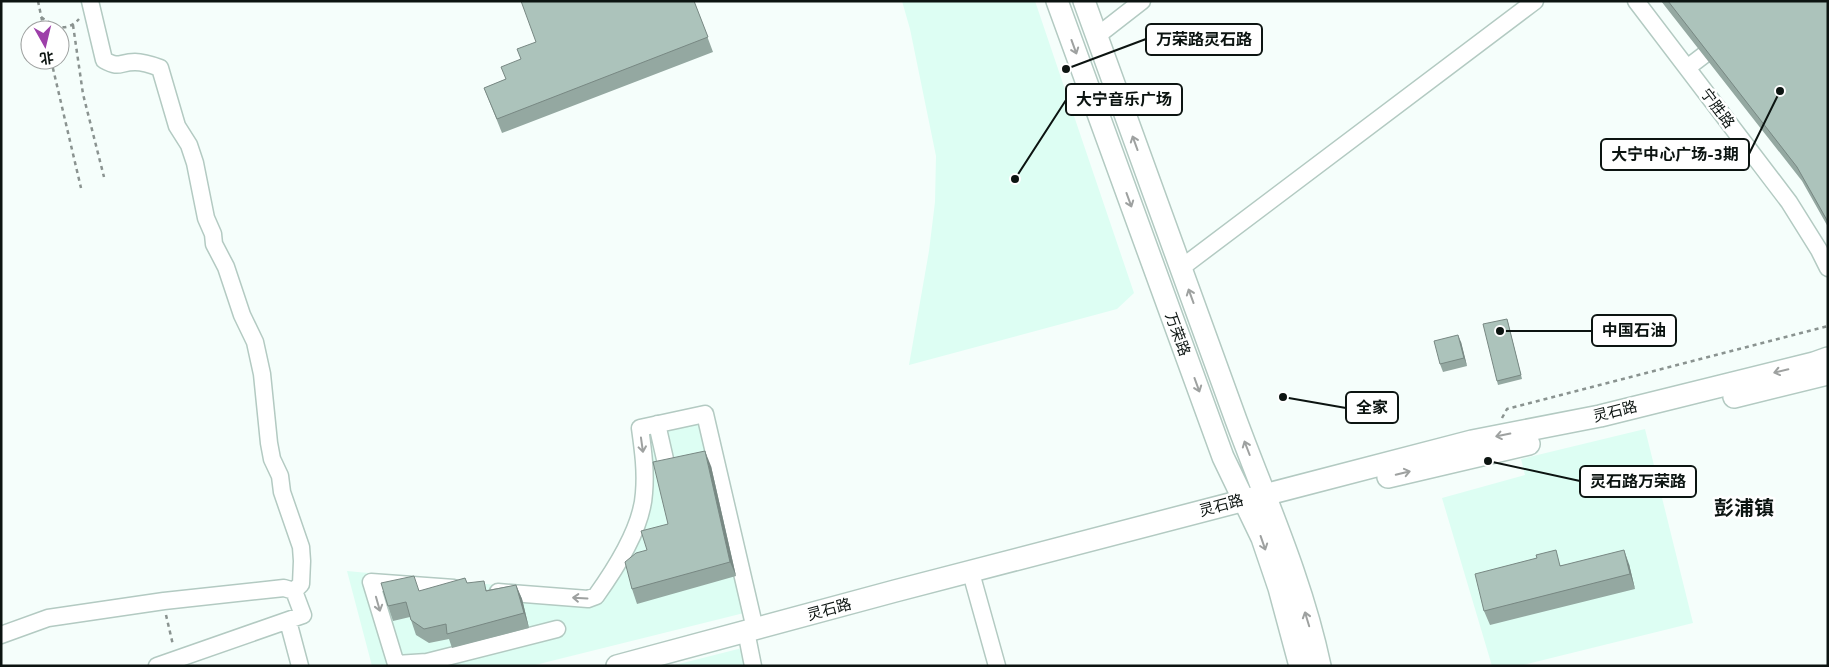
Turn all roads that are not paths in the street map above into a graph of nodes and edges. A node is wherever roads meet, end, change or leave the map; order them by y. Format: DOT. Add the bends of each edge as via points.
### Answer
graph roads {
  1 [pos="1057,1"];
  2 [pos="1084,1"];
  3 [pos="1142,1"];
  4 [pos="1534,1"];
  5 [pos="1636,1"];
  6 [pos="91,3"];
  7 [pos="1733,34"];
  8 [pos="1097,36"];
  9 [pos="1687,68"];
  10 [pos="1181,268"];
  11 [pos="1828,268"];
  12 [pos="1828,358"];
  13 [pos="1828,374"];
  14 [pos="657,424"];
  15 [pos="667,468"];
  16 [pos="1268,499"];
  17 [pos="1246,505"];
  18 [pos="974,580"];
  19 [pos="294,591"];
  20 [pos="288,620"];
  21 [pos="557,629"];
  22 [pos="1,635"];
  23 [pos="751,635"];
  24 [pos="428,664"];
  25 [pos="157,666"];
  26 [pos="300,666"];
  27 [pos="618,666"];
  28 [pos="654,666"];
  29 [pos="753,666"];
  30 [pos="997,666"];
  31 [pos="1300,666"];
  32 [pos="1320,666"];
  1 -- 17 [label="main road, 万荣路, one-way" via="1223,457"];
  2 -- 8 [label="main road, 万荣路"];
  3 -- 8 [label="street"];
  4 -- 10 [label="street"];
  5 -- 9 [label="street, 宁胜路"];
  6 -- 19 [label="street" via="104,60 114,66 136,62 160,68 177,126 189,145 214,244 256,342 272,459 301,547 301,584"];
  7 -- 9 [label="street"];
  10 -- 8 [label="main road, 万荣路, one-way"];
  9 -- 11 [label="street, 宁胜路" via="1789,202"];
  16 -- 10 [label="main road, 万荣路, one-way"];
  12 -- 16 [label="main road, 灵石路, one-way" via="1600,416 1491,437"];
  16 -- 13 [label="main road, 灵石路, one-way" via="1481,455"];
  14 -- 15 [label="street"];
  14 -- 23 [label="street" via="705,414"];
  14 -- 24 [label="street, one-way" via="640,428 645,464 644,495 637,523 626,550 596,596 588,599 476,590 433,592 371,582 396,664"];
  16 -- 17 [label="main road, 灵石路"];
  32 -- 16 [label="main road, 万荣路, one-way"];
  17 -- 18 [label="main road, 灵石路"];
  17 -- 23 [label="main road, 灵石路"];
  17 -- 31 [label="main road, 万荣路, one-way" via="1262,538"];
  18 -- 23 [label="main road, 灵石路"];
  18 -- 30 [label="street"];
  19 -- 20 [label="street" via="303,615"];
  19 -- 22 [label="street" via="284,588 164,601 48,618"];
  20 -- 25 [label="street"];
  20 -- 26 [label="street"];
  21 -- 24 [label="street"];
  23 -- 27 [label="main road, 灵石路"];
  23 -- 28 [label="main road, 灵石路"];
  23 -- 29 [label="street"];
}
